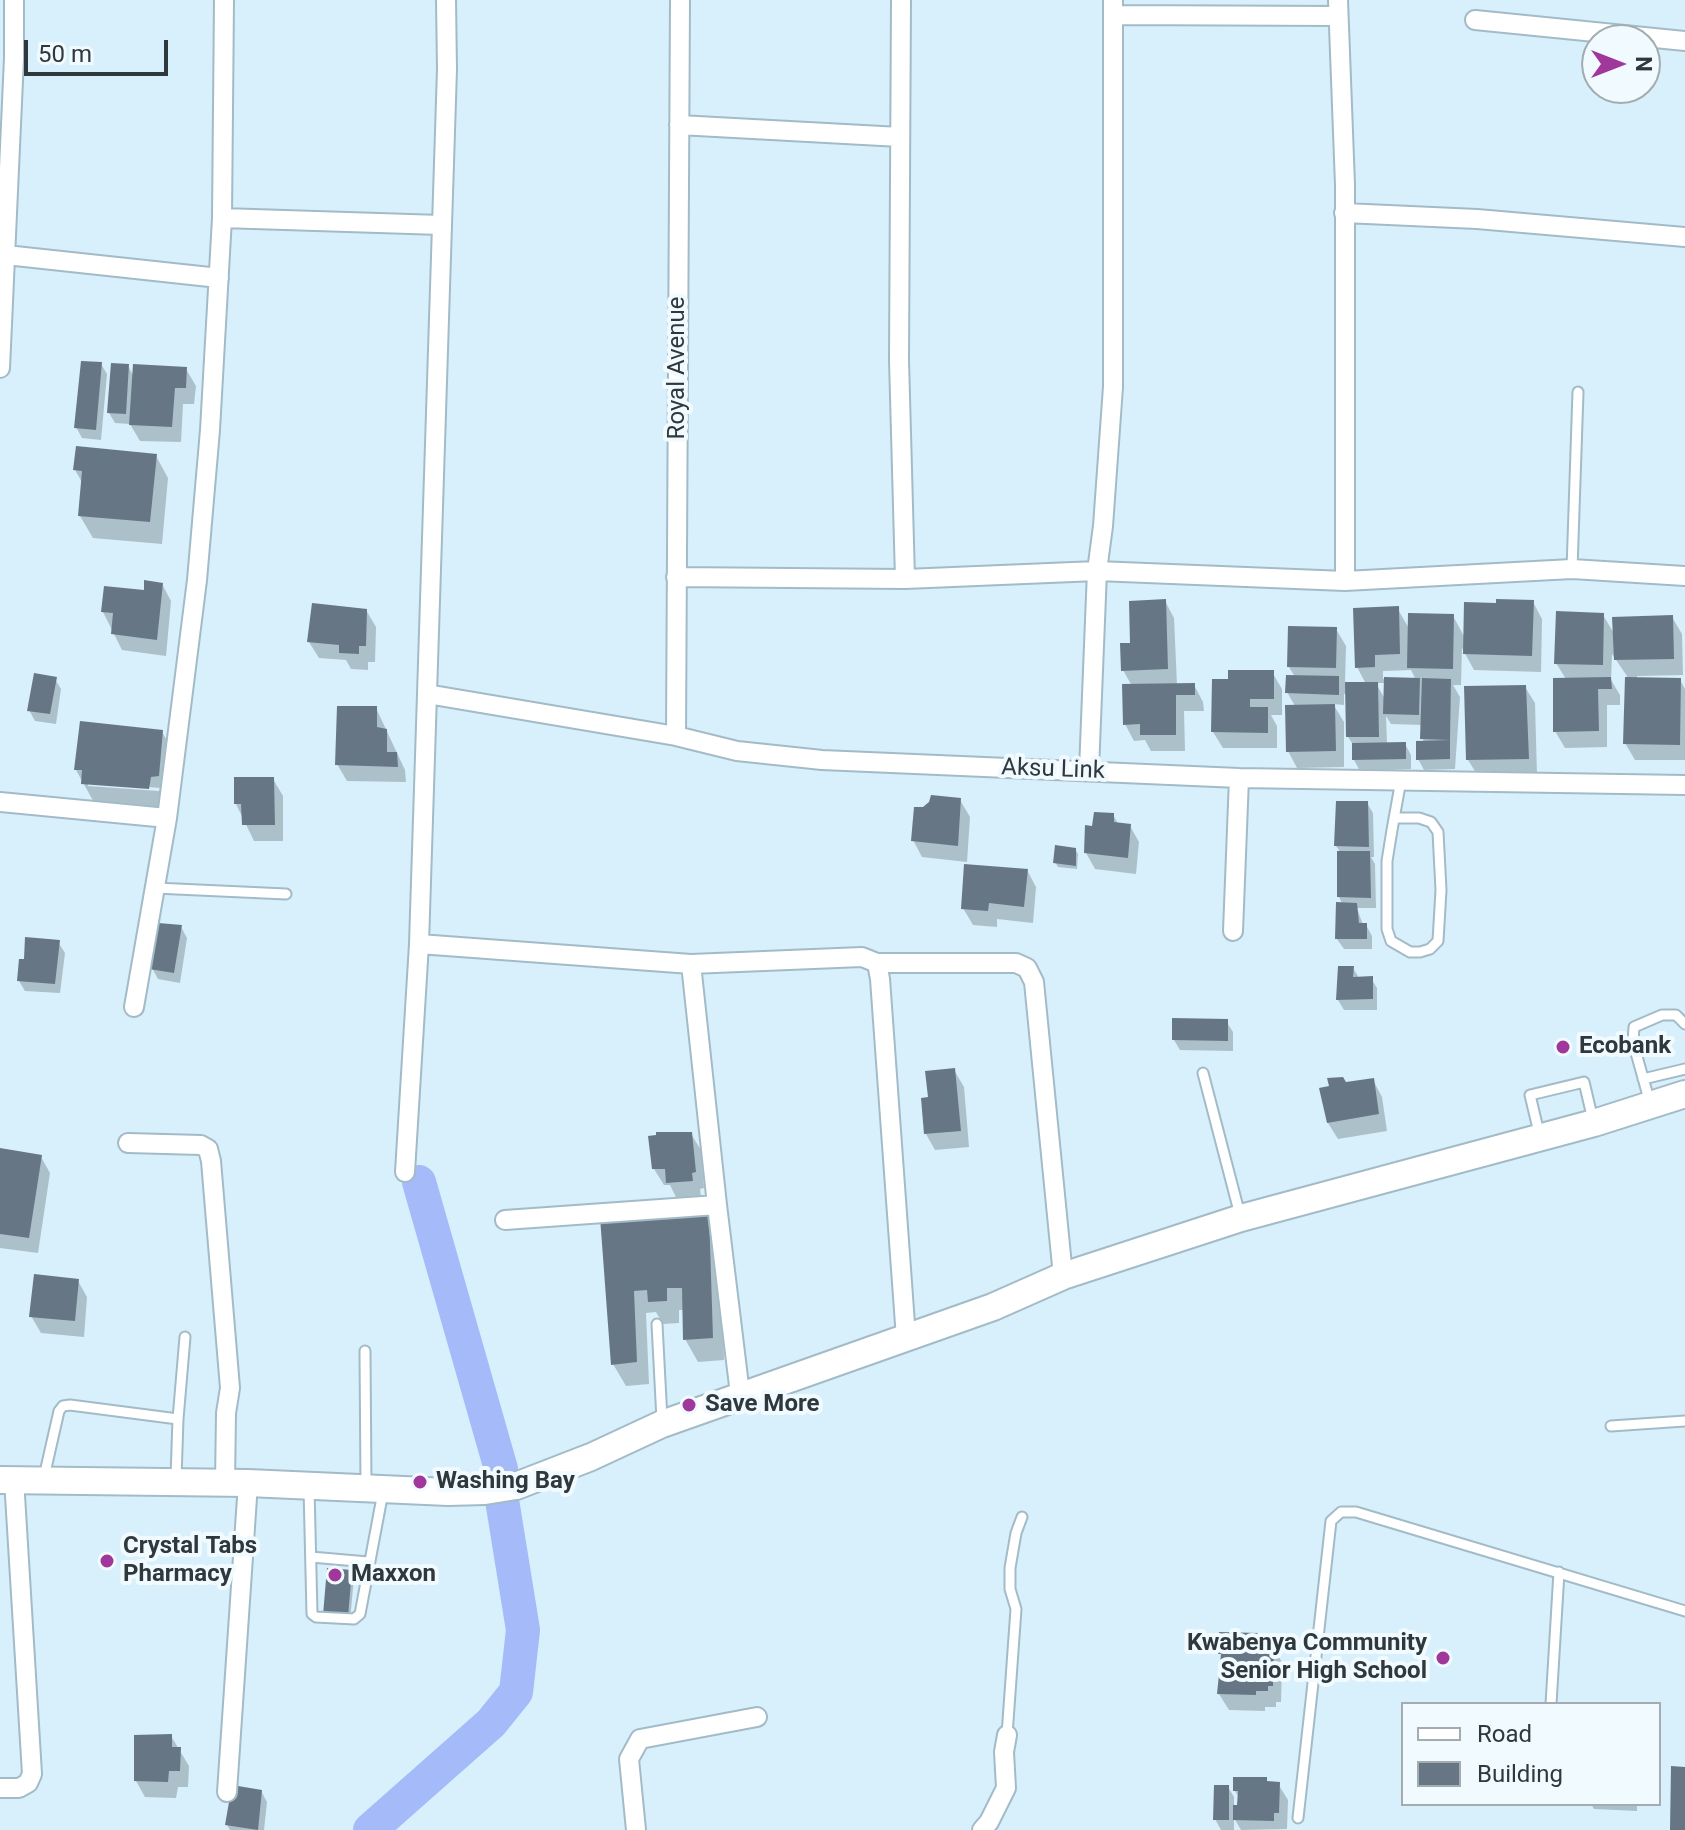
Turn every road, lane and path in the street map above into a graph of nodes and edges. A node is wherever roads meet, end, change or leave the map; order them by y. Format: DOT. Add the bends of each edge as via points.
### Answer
graph roads {
  1 [pos="14,0"];
  2 [pos="224,0"];
  3 [pos="446,0"];
  4 [pos="680,0"];
  5 [pos="901,0"];
  6 [pos="1113,8"];
  7 [pos="1338,8"];
  8 [pos="1475,20"];
  9 [pos="1685,41"];
  10 [pos="7,58"];
  11 [pos="679,125"];
  12 [pos="900,137"];
  13 [pos="1344,213"];
  14 [pos="222,218"];
  15 [pos="441,225"];
  16 [pos="1685,237"];
  17 [pos="6,255"];
  18 [pos="219,278"];
  19 [pos="0,368"];
  20 [pos="1578,392"];
  21 [pos="1572,569"];
  22 [pos="1097,571"];
  23 [pos="1685,576"];
  24 [pos="676,577"];
  25 [pos="905,579"];
  26 [pos="1345,581"];
  27 [pos="427,694"];
  28 [pos="676,736"];
  29 [pos="1089,770"];
  30 [pos="1239,778"];
  31 [pos="1401,780"];
  32 [pos="1685,785"];
  33 [pos="0,802"];
  34 [pos="167,818"];
  35 [pos="1394,818"];
  36 [pos="155,888"];
  37 [pos="286,894"];
  38 [pos="1233,931"];
  39 [pos="419,944"];
  40 [pos="877,963"];
  41 [pos="691,964"];
  42 [pos="134,1007"];
  43 [pos="1685,1024"];
  44 [pos="1685,1069"];
  45 [pos="1203,1073"];
  46 [pos="1647,1092"];
  47 [pos="1685,1094"];
  48 [pos="1594,1123"];
  49 [pos="1541,1138"];
  50 [pos="128,1143"];
  51 [pos="405,1172"];
  52 [pos="717,1205"];
  53 [pos="1241,1218"];
  54 [pos="505,1220"];
  55 [pos="1063,1276"];
  56 [pos="657,1324"];
  57 [pos="185,1337"];
  58 [pos="906,1338"];
  59 [pos="365,1351"];
  60 [pos="740,1394"];
  61 [pos="178,1419"];
  62 [pos="1685,1421"];
  63 [pos="662,1424"];
  64 [pos="1611,1426"];
  65 [pos="7,1479"];
  66 [pos="44,1480"];
  67 [pos="176,1483"];
  68 [pos="237,1483"];
  69 [pos="309,1486"];
  70 [pos="375,1489"];
  71 [pos="1022,1517"];
  72 [pos="311,1557"];
  73 [pos="368,1562"];
  74 [pos="1559,1572"];
  75 [pos="1685,1611"];
  76 [pos="1551,1702"];
  77 [pos="757,1717"];
  78 [pos="1007,1735"];
  79 [pos="0,1788"];
  80 [pos="227,1792"];
  81 [pos="1298,1818"];
  82 [pos="636,1830"];
  83 [pos="982,1830"];
  1 -- 10 [label="street"];
  2 -- 14 [label="street"];
  3 -- 15 [label="street"];
  4 -- 11 [label="street, Royal Avenue"];
  5 -- 12 [label="street"];
  6 -- 7 [label="street"];
  6 -- 22 [label="street" via="1113,387"];
  7 -- 13 [label="street"];
  8 -- 9 [label="street"];
  10 -- 17 [label="street"];
  11 -- 12 [label="street"];
  11 -- 24 [label="street, Royal Avenue"];
  12 -- 25 [label="street"];
  13 -- 16 [label="street"];
  13 -- 26 [label="street"];
  14 -- 15 [label="street"];
  14 -- 18 [label="street"];
  15 -- 27 [label="street"];
  17 -- 18 [label="street"];
  17 -- 19 [label="street"];
  18 -- 34 [label="street" via="197,580"];
  20 -- 21 [label="lane"];
  21 -- 23 [label="street"];
  21 -- 26 [label="street"];
  22 -- 25 [label="street"];
  22 -- 26 [label="street"];
  22 -- 29 [label="street"];
  24 -- 25 [label="street"];
  24 -- 28 [label="street, Royal Avenue"];
  27 -- 28 [label="street, Aksu Link"];
  27 -- 39 [label="street"];
  28 -- 29 [label="street, Aksu Link" via="792,758"];
  29 -- 30 [label="street, Aksu Link"];
  30 -- 31 [label="street, Aksu Link"];
  30 -- 38 [label="street"];
  31 -- 32 [label="street, Aksu Link"];
  31 -- 35 [label="lane"];
  33 -- 34 [label="street"];
  34 -- 36 [label="street"];
  35 -- 35 [label="lane" via="1419,818 1438,832 1438,941 1420,952 1391,941 1387,929 1387,861"];
  36 -- 37 [label="lane"];
  36 -- 42 [label="street"];
  39 -- 41 [label="street"];
  39 -- 51 [label="street"];
  40 -- 41 [label="street" via="862,957"];
  40 -- 55 [label="street" via="1016,963 1027,968 1034,982"];
  40 -- 58 [label="street"];
  41 -- 52 [label="street"];
  43 -- 46 [label="lane" via="1676,1015 1662,1015 1634,1027"];
  44 -- 46 [label="lane"];
  45 -- 53 [label="lane"];
  46 -- 47 [label="main road"];
  46 -- 48 [label="main road"];
  48 -- 49 [label="main road"];
  48 -- 49 [label="lane" via="1584,1082 1530,1095"];
  49 -- 53 [label="main road"];
  50 -- 68 [label="street" via="208,1149 230,1388 226,1413"];
  52 -- 54 [label="street"];
  52 -- 60 [label="street"];
  53 -- 55 [label="main road"];
  55 -- 58 [label="main road"];
  56 -- 63 [label="lane"];
  57 -- 61 [label="lane"];
  58 -- 60 [label="main road"];
  59 -- 70 [label="lane"];
  60 -- 63 [label="main road"];
  61 -- 66 [label="lane" via="63,1406"];
  61 -- 67 [label="lane"];
  62 -- 64 [label="lane"];
  63 -- 70 [label="main road" via="516,1486 473,1491"];
  65 -- 66 [label="main road"];
  65 -- 79 [label="street" via="32,1774 19,1788"];
  66 -- 67 [label="main road"];
  67 -- 68 [label="main road"];
  68 -- 69 [label="main road"];
  68 -- 80 [label="street"];
  69 -- 70 [label="main road"];
  69 -- 72 [label="lane"];
  70 -- 73 [label="lane"];
  71 -- 78 [label="lane" via="1010,1568 1016,1609"];
  72 -- 73 [label="lane"];
  72 -- 73 [label="lane" via="310,1608 316,1617 358,1618"];
  74 -- 75 [label="lane"];
  74 -- 76 [label="lane"];
  74 -- 81 [label="lane" via="1356,1512 1341,1512 1331,1521"];
  77 -- 82 [label="street" via="640,1739 629,1759"];
  78 -- 83 [label="street" via="1006,1788"];
}
